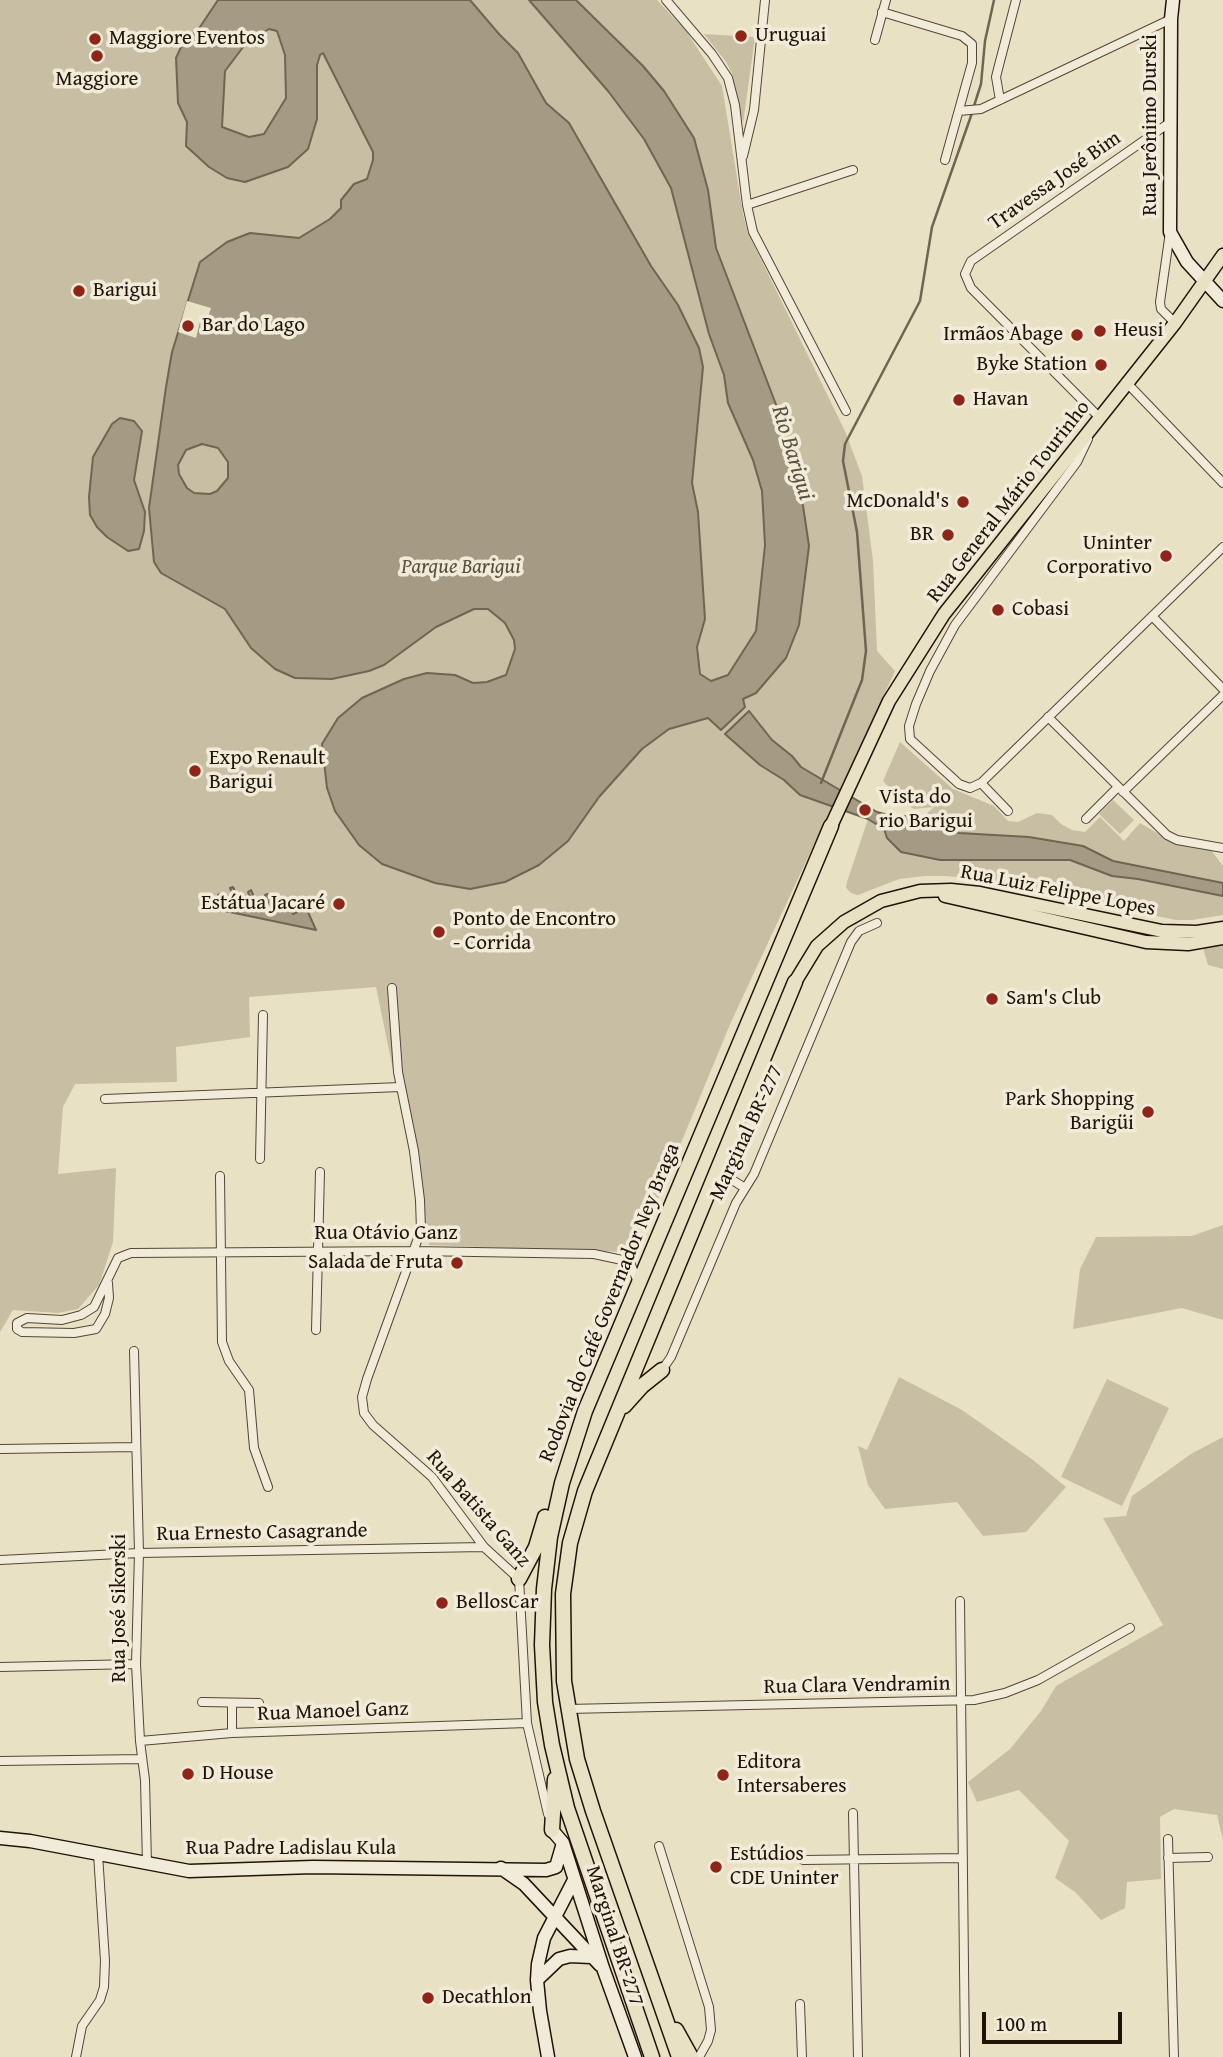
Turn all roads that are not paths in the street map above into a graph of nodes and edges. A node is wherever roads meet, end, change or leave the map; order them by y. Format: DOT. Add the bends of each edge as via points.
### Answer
graph roads {
  1 [pos="666,0"];
  2 [pos="765,0"];
  3 [pos="886,0"];
  4 [pos="1016,0"];
  5 [pos="1173,0"];
  6 [pos="883,12"];
  7 [pos="1171,19"];
  8 [pos="875,40"];
  9 [pos="1000,100"];
  10 [pos="963,111"];
  11 [pos="1172,121"];
  12 [pos="945,160"];
  13 [pos="742,162"];
  14 [pos="853,170"];
  15 [pos="747,205"];
  16 [pos="1170,232"];
  17 [pos="1223,255"];
  18 [pos="1205,282"];
  19 [pos="1223,301"];
  20 [pos="1175,323"];
  21 [pos="1127,383"];
  22 [pos="846,411"];
  23 [pos="1097,422"];
  24 [pos="1223,483"];
  25 [pos="1223,547"];
  26 [pos="1152,616"];
  27 [pos="1223,690"];
  28 [pos="1223,695"];
  29 [pos="1048,717"];
  30 [pos="981,783"];
  31 [pos="1120,790"];
  32 [pos="1008,811"];
  33 [pos="1086,819"];
  34 [pos="831,826"];
  35 [pos="1223,848"];
  36 [pos="920,891"];
  37 [pos="877,923"];
  38 [pos="1223,928"];
  39 [pos="1223,938"];
  40 [pos="795,982"];
  41 [pos="392,988"];
  42 [pos="263,1015"];
  43 [pos="400,1087"];
  44 [pos="261,1094"];
  45 [pos="106,1099"];
  46 [pos="260,1160"];
  47 [pos="718,1171"];
  48 [pos="320,1172"];
  49 [pos="220,1176"];
  50 [pos="745,1188"];
  51 [pos="319,1251"];
  52 [pos="415,1251"];
  53 [pos="222,1252"];
  54 [pos="108,1283"];
  55 [pos="638,1283"];
  56 [pos="316,1330"];
  57 [pos="134,1351"];
  58 [pos="662,1370"];
  59 [pos="585,1411"];
  60 [pos="617,1415"];
  61 [pos="135,1447"];
  62 [pos="0,1449"];
  63 [pos="268,1487"];
  64 [pos="484,1547"];
  65 [pos="139,1553"];
  66 [pos="0,1560"];
  67 [pos="519,1579"];
  68 [pos="960,1601"];
  69 [pos="1130,1628"];
  70 [pos="136,1664"];
  71 [pos="0,1667"];
  72 [pos="960,1701"];
  73 [pos="202,1702"];
  74 [pos="232,1703"];
  75 [pos="259,1703"];
  76 [pos="568,1709"];
  77 [pos="527,1723"];
  78 [pos="232,1733"];
  79 [pos="140,1741"];
  80 [pos="142,1759"];
  81 [pos="0,1761"];
  82 [pos="556,1764"];
  83 [pos="853,1813"];
  84 [pos="552,1830"];
  85 [pos="0,1838"];
  86 [pos="1168,1839"];
  87 [pos="564,1843"];
  88 [pos="659,1846"];
  89 [pos="98,1854"];
  90 [pos="1208,1857"];
  91 [pos="962,1858"];
  92 [pos="1168,1858"];
  93 [pos="803,1860"];
  94 [pos="854,1860"];
  95 [pos="147,1864"];
  96 [pos="500,1868"];
  97 [pos="575,1880"];
  98 [pos="556,1916"];
  99 [pos="591,1956"];
  100 [pos="603,1968"];
  101 [pos="537,1980"];
  102 [pos="654,1989"];
  103 [pos="800,2004"];
  104 [pos="76,2057"];
  105 [pos="548,2057"];
  106 [pos="635,2057"];
  107 [pos="652,2057"];
  108 [pos="678,2057"];
  109 [pos="691,2057"];
  110 [pos="699,2057"];
  111 [pos="802,2057"];
  112 [pos="858,2057"];
  113 [pos="965,2057"];
  114 [pos="1174,2057"];
  1 -- 13 [label="street" via="728,78"];
  2 -- 13 [label="street" via="754,110"];
  3 -- 6 [label="street"];
  4 -- 9 [label="street" via="996,77"];
  5 -- 7 [label="street, Rua Jerônimo Durski"];
  6 -- 8 [label="street"];
  6 -- 10 [label="street" via="962,36 972,44"];
  7 -- 9 [label="street"];
  7 -- 11 [label="street, Rua Jerônimo Durski"];
  9 -- 10 [label="street"];
  10 -- 12 [label="street"];
  11 -- 16 [label="street, Rua Jerônimo Durski"];
  11 -- 23 [label="street, Travessa José Bim" via="971,261 965,274 971,288"];
  13 -- 15 [label="street"];
  14 -- 15 [label="street"];
  15 -- 22 [label="street" via="753,232"];
  16 -- 18 [label="street, Rua Jerônimo Durski"];
  16 -- 20 [label="street" via="1160,302"];
  17 -- 18 [label="main road, Rua General Mário Tourinho"];
  18 -- 19 [label="street, Rua Jerônimo Durski"];
  18 -- 20 [label="main road, Rua General Mário Tourinho"];
  20 -- 21 [label="main road, Rua General Mário Tourinho"];
  21 -- 23 [label="main road, Rua General Mário Tourinho"];
  21 -- 24 [label="street"];
  23 -- 30 [label="street" via="1077,462 955,625 911,718 910,739 959,784 970,788"];
  23 -- 34 [label="main road, Rua General Mário Tourinho" via="927,639 889,701"];
  25 -- 26 [label="street"];
  26 -- 27 [label="street"];
  26 -- 29 [label="street"];
  28 -- 31 [label="street"];
  29 -- 30 [label="street"];
  29 -- 31 [label="street"];
  30 -- 32 [label="street"];
  31 -- 33 [label="street"];
  31 -- 35 [label="street" via="1167,835"];
  34 -- 55 [label="highway, Rodovia do Café Governador Ney Braga"];
  36 -- 38 [label="main road, Rua Luiz Felippe Lopes" via="980,893 1161,931"];
  36 -- 39 [label="main road" via="1146,942 1188,944"];
  36 -- 40 [label="main road, Rua Luiz Felippe Lopes" via="881,901 844,922 817,946"];
  37 -- 50 [label="street, Marginal BR-277" via="859,931 851,942"];
  40 -- 47 [label="highway"];
  41 -- 43 [label="street, Rua Batista Ganz"];
  42 -- 44 [label="street"];
  43 -- 44 [label="street"];
  43 -- 52 [label="street, Rua Batista Ganz" via="420,1200 421,1230"];
  44 -- 45 [label="street"];
  44 -- 46 [label="street"];
  47 -- 50 [label="street"];
  47 -- 60 [label="highway"];
  48 -- 51 [label="street"];
  49 -- 53 [label="street"];
  50 -- 58 [label="street, Marginal BR-277"];
  51 -- 52 [label="street, Rua Otávio Ganz"];
  51 -- 53 [label="street, Rua Otávio Ganz"];
  51 -- 56 [label="street"];
  52 -- 55 [label="street, Rua Otávio Ganz" via="594,1254 627,1261"];
  52 -- 64 [label="street, Rua Batista Ganz" via="367,1379 364,1413 432,1477"];
  53 -- 54 [label="street, Rua Otávio Ganz" via="131,1253 118,1258"];
  53 -- 63 [label="street" via="224,1349 249,1390 254,1448"];
  54 -- 54 [label="street" via="94,1307 81,1315 62,1320 27,1318 17,1329 74,1333 96,1329 105,1314"];
  55 -- 59 [label="highway, Rodovia do Café Governador Ney Braga"];
  57 -- 61 [label="street, Rua José Sikorski"];
  58 -- 60 [label="highway"];
  59 -- 67 [label="highway" via="536,1547"];
  59 -- 82 [label="highway, Rodovia do Café Governador Ney Braga" via="555,1508 544,1589 545,1702"];
  60 -- 76 [label="highway" via="585,1491 566,1565 561,1623"];
  61 -- 62 [label="street"];
  61 -- 65 [label="street, Rua José Sikorski"];
  64 -- 65 [label="street, Rua Ernesto Casagrande"];
  64 -- 67 [label="street, Rua Batista Ganz"];
  65 -- 66 [label="street, Rua Ernesto Casagrande"];
  65 -- 70 [label="street, Rua José Sikorski"];
  67 -- 77 [label="street, Rua Batista Ganz"];
  68 -- 72 [label="street"];
  69 -- 72 [label="street, Rua Clara Vendramin" via="1023,1687"];
  70 -- 71 [label="street"];
  70 -- 79 [label="street, Rua José Sikorski"];
  72 -- 76 [label="street, Rua Clara Vendramin"];
  72 -- 91 [label="street"];
  73 -- 74 [label="street"];
  74 -- 75 [label="street"];
  74 -- 78 [label="street"];
  76 -- 102 [label="highway" via="585,1789"];
  77 -- 78 [label="street, Rua Manoel Ganz"];
  77 -- 84 [label="street, Rua Batista Ganz"];
  78 -- 79 [label="street, Rua Manoel Ganz"];
  79 -- 80 [label="street, Rua José Sikorski"];
  80 -- 81 [label="street"];
  80 -- 95 [label="street, Rua José Sikorski"];
  82 -- 84 [label="highway"];
  82 -- 107 [label="highway, Rodovia do Café Governador Ney Braga"];
  83 -- 94 [label="street"];
  84 -- 87 [label="street, Marginal BR-277"];
  85 -- 89 [label="street, Rua Padre Ladislau Kula"];
  86 -- 92 [label="street"];
  87 -- 96 [label="street, Rua Padre Ladislau Kula" via="556,1867"];
  87 -- 97 [label="street, Marginal BR-277"];
  88 -- 110 [label="street" via="709,2007 708,2041"];
  89 -- 95 [label="street, Rua Padre Ladislau Kula"];
  89 -- 104 [label="street" via="104,1987 82,2026"];
  90 -- 92 [label="street"];
  91 -- 94 [label="street"];
  91 -- 113 [label="street"];
  92 -- 114 [label="street"];
  93 -- 94 [label="street"];
  94 -- 112 [label="street"];
  95 -- 96 [label="street, Rua Padre Ladislau Kula" via="189,1871"];
  96 -- 98 [label="street"];
  97 -- 98 [label="street"];
  97 -- 100 [label="street, Marginal BR-277"];
  98 -- 99 [label="street"];
  98 -- 101 [label="street" via="544,1938"];
  99 -- 100 [label="street"];
  99 -- 101 [label="street" via="559,1959"];
  100 -- 106 [label="street, Marginal BR-277"];
  101 -- 105 [label="street"];
  102 -- 108 [label="highway"];
  102 -- 109 [label="highway"];
  103 -- 111 [label="street"];
}
